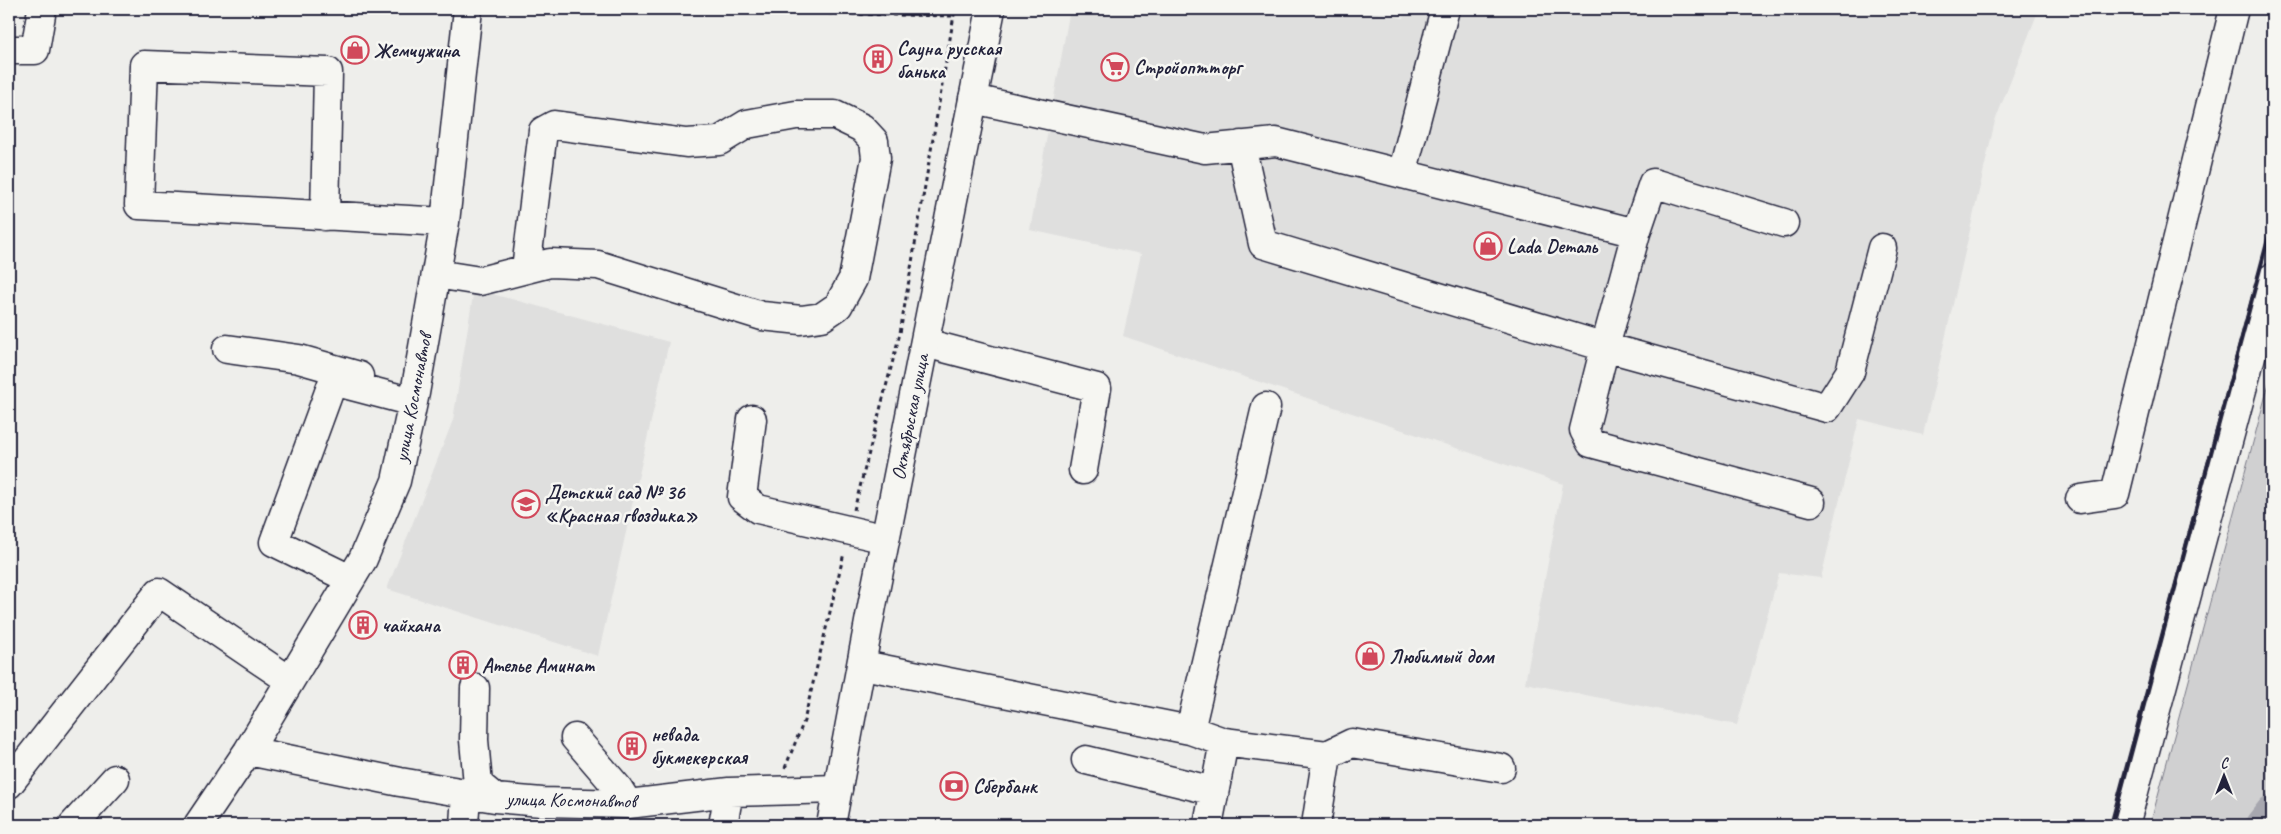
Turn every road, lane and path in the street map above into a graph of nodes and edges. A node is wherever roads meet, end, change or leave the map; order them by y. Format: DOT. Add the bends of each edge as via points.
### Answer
graph roads {
  1 [pos="42,9"];
  2 [pos="468,9"];
  3 [pos="588,9"];
  4 [pos="956,9"];
  5 [pos="991,9"];
  6 [pos="1445,9"];
  7 [pos="2234,9"];
  8 [pos="965,12"];
  9 [pos="9,50"];
  10 [pos="973,99"];
  11 [pos="1241,145"];
  12 [pos="1402,174"];
  13 [pos="325,216"];
  14 [pos="445,222"];
  15 [pos="1784,223"];
  16 [pos="1636,233"];
  17 [pos="1882,248"];
  18 [pos="526,269"];
  19 [pos="436,274"];
  20 [pos="2272,278"];
  21 [pos="925,343"];
  22 [pos="1605,347"];
  23 [pos="227,348"];
  24 [pos="414,398"];
  25 [pos="1266,407"];
  26 [pos="752,420"];
  27 [pos="1083,470"];
  28 [pos="2080,499"];
  29 [pos="1811,502"];
  30 [pos="861,533"];
  31 [pos="350,579"];
  32 [pos="862,665"];
  33 [pos="289,680"];
  34 [pos="475,688"];
  35 [pos="1190,730"];
  36 [pos="575,738"];
  37 [pos="1224,742"];
  38 [pos="248,751"];
  39 [pos="1327,755"];
  40 [pos="1086,760"];
  41 [pos="1501,768"];
  42 [pos="785,770"];
  43 [pos="115,779"];
  44 [pos="9,784"];
  45 [pos="832,789"];
  46 [pos="1214,791"];
  47 [pos="729,792"];
  48 [pos="466,794"];
  49 [pos="495,798"];
  50 [pos="628,804"];
  51 [pos="73,825"];
  52 [pos="198,825"];
  53 [pos="464,825"];
  54 [pos="723,825"];
  55 [pos="819,825"];
  56 [pos="832,825"];
  57 [pos="1208,825"];
  58 [pos="1316,825"];
  59 [pos="2125,825"];
  1 -- 9 [label="street" via="35,50"];
  2 -- 14 [label="street, улица Космонавтов"];
  3 -- 8 [label="path"];
  4 -- 8 [label="path"];
  5 -- 10 [label="street, Октябрьская улица"];
  6 -- 12 [label="street"];
  7 -- 28 [label="street" via="2114,494"];
  8 -- 30 [label="street, Октябрьская улица"];
  8 -- 30 [label="path"];
  10 -- 11 [label="street" via="1205,149"];
  10 -- 21 [label="street, Октябрьская улица"];
  11 -- 12 [label="street" via="1276,142"];
  11 -- 22 [label="street" via="1263,244"];
  12 -- 16 [label="street"];
  13 -- 13 [label="street" via="140,205 144,65 328,72"];
  13 -- 14 [label="street"];
  14 -- 19 [label="street, улица Космонавтов"];
  15 -- 16 [label="street" via="1653,184"];
  16 -- 22 [label="street"];
  17 -- 22 [label="street" via="1850,372 1827,408"];
  18 -- 18 [label="street" via="544,131 554,125 694,142 719,141 748,124 796,115 835,115 862,128 874,141 876,158 853,279 838,306 822,316 801,320 762,316 598,265 550,263"];
  18 -- 19 [label="street" via="480,281"];
  19 -- 24 [label="street, улица Космонавтов"];
  20 -- 59 [label="street"];
  21 -- 27 [label="street" via="1097,388"];
  21 -- 32 [label="street, Октябрьская улица"];
  22 -- 29 [label="street" via="1584,430 1591,443"];
  23 -- 24 [label="street" via="299,359"];
  24 -- 31 [label="street, улица Космонавтов" via="396,481"];
  24 -- 31 [label="street" via="333,381 274,542"];
  25 -- 35 [label="street"];
  26 -- 30 [label="street" via="742,497 758,509"];
  30 -- 42 [label="path" via="804,721"];
  30 -- 45 [label="street, Октябрьская улица"];
  31 -- 33 [label="street, улица Космонавтов"];
  32 -- 35 [label="street"];
  32 -- 45 [label="street, Октябрьская улица"];
  33 -- 38 [label="street, улица Космонавтов"];
  33 -- 44 [label="street" via="159,592"];
  34 -- 49 [label="street" via="474,740 478,784"];
  35 -- 37 [label="street"];
  36 -- 50 [label="street"];
  37 -- 39 [label="street"];
  37 -- 46 [label="street"];
  38 -- 48 [label="street, улица Космонавтов"];
  38 -- 52 [label="street, улица Космонавтов"];
  39 -- 41 [label="street" via="1352,743"];
  39 -- 58 [label="street"];
  40 -- 46 [label="street"];
  43 -- 51 [label="street"];
  45 -- 47 [label="street, улица Космонавтов"];
  45 -- 55 [label="street, Октябрьская улица"];
  45 -- 56 [label="street, Октябрьская улица"];
  46 -- 57 [label="street"];
  47 -- 50 [label="street, улица Космонавтов"];
  47 -- 54 [label="street"];
  48 -- 49 [label="street, улица Космонавтов"];
  48 -- 53 [label="street"];
  49 -- 50 [label="street, улица Космонавтов"];
}
